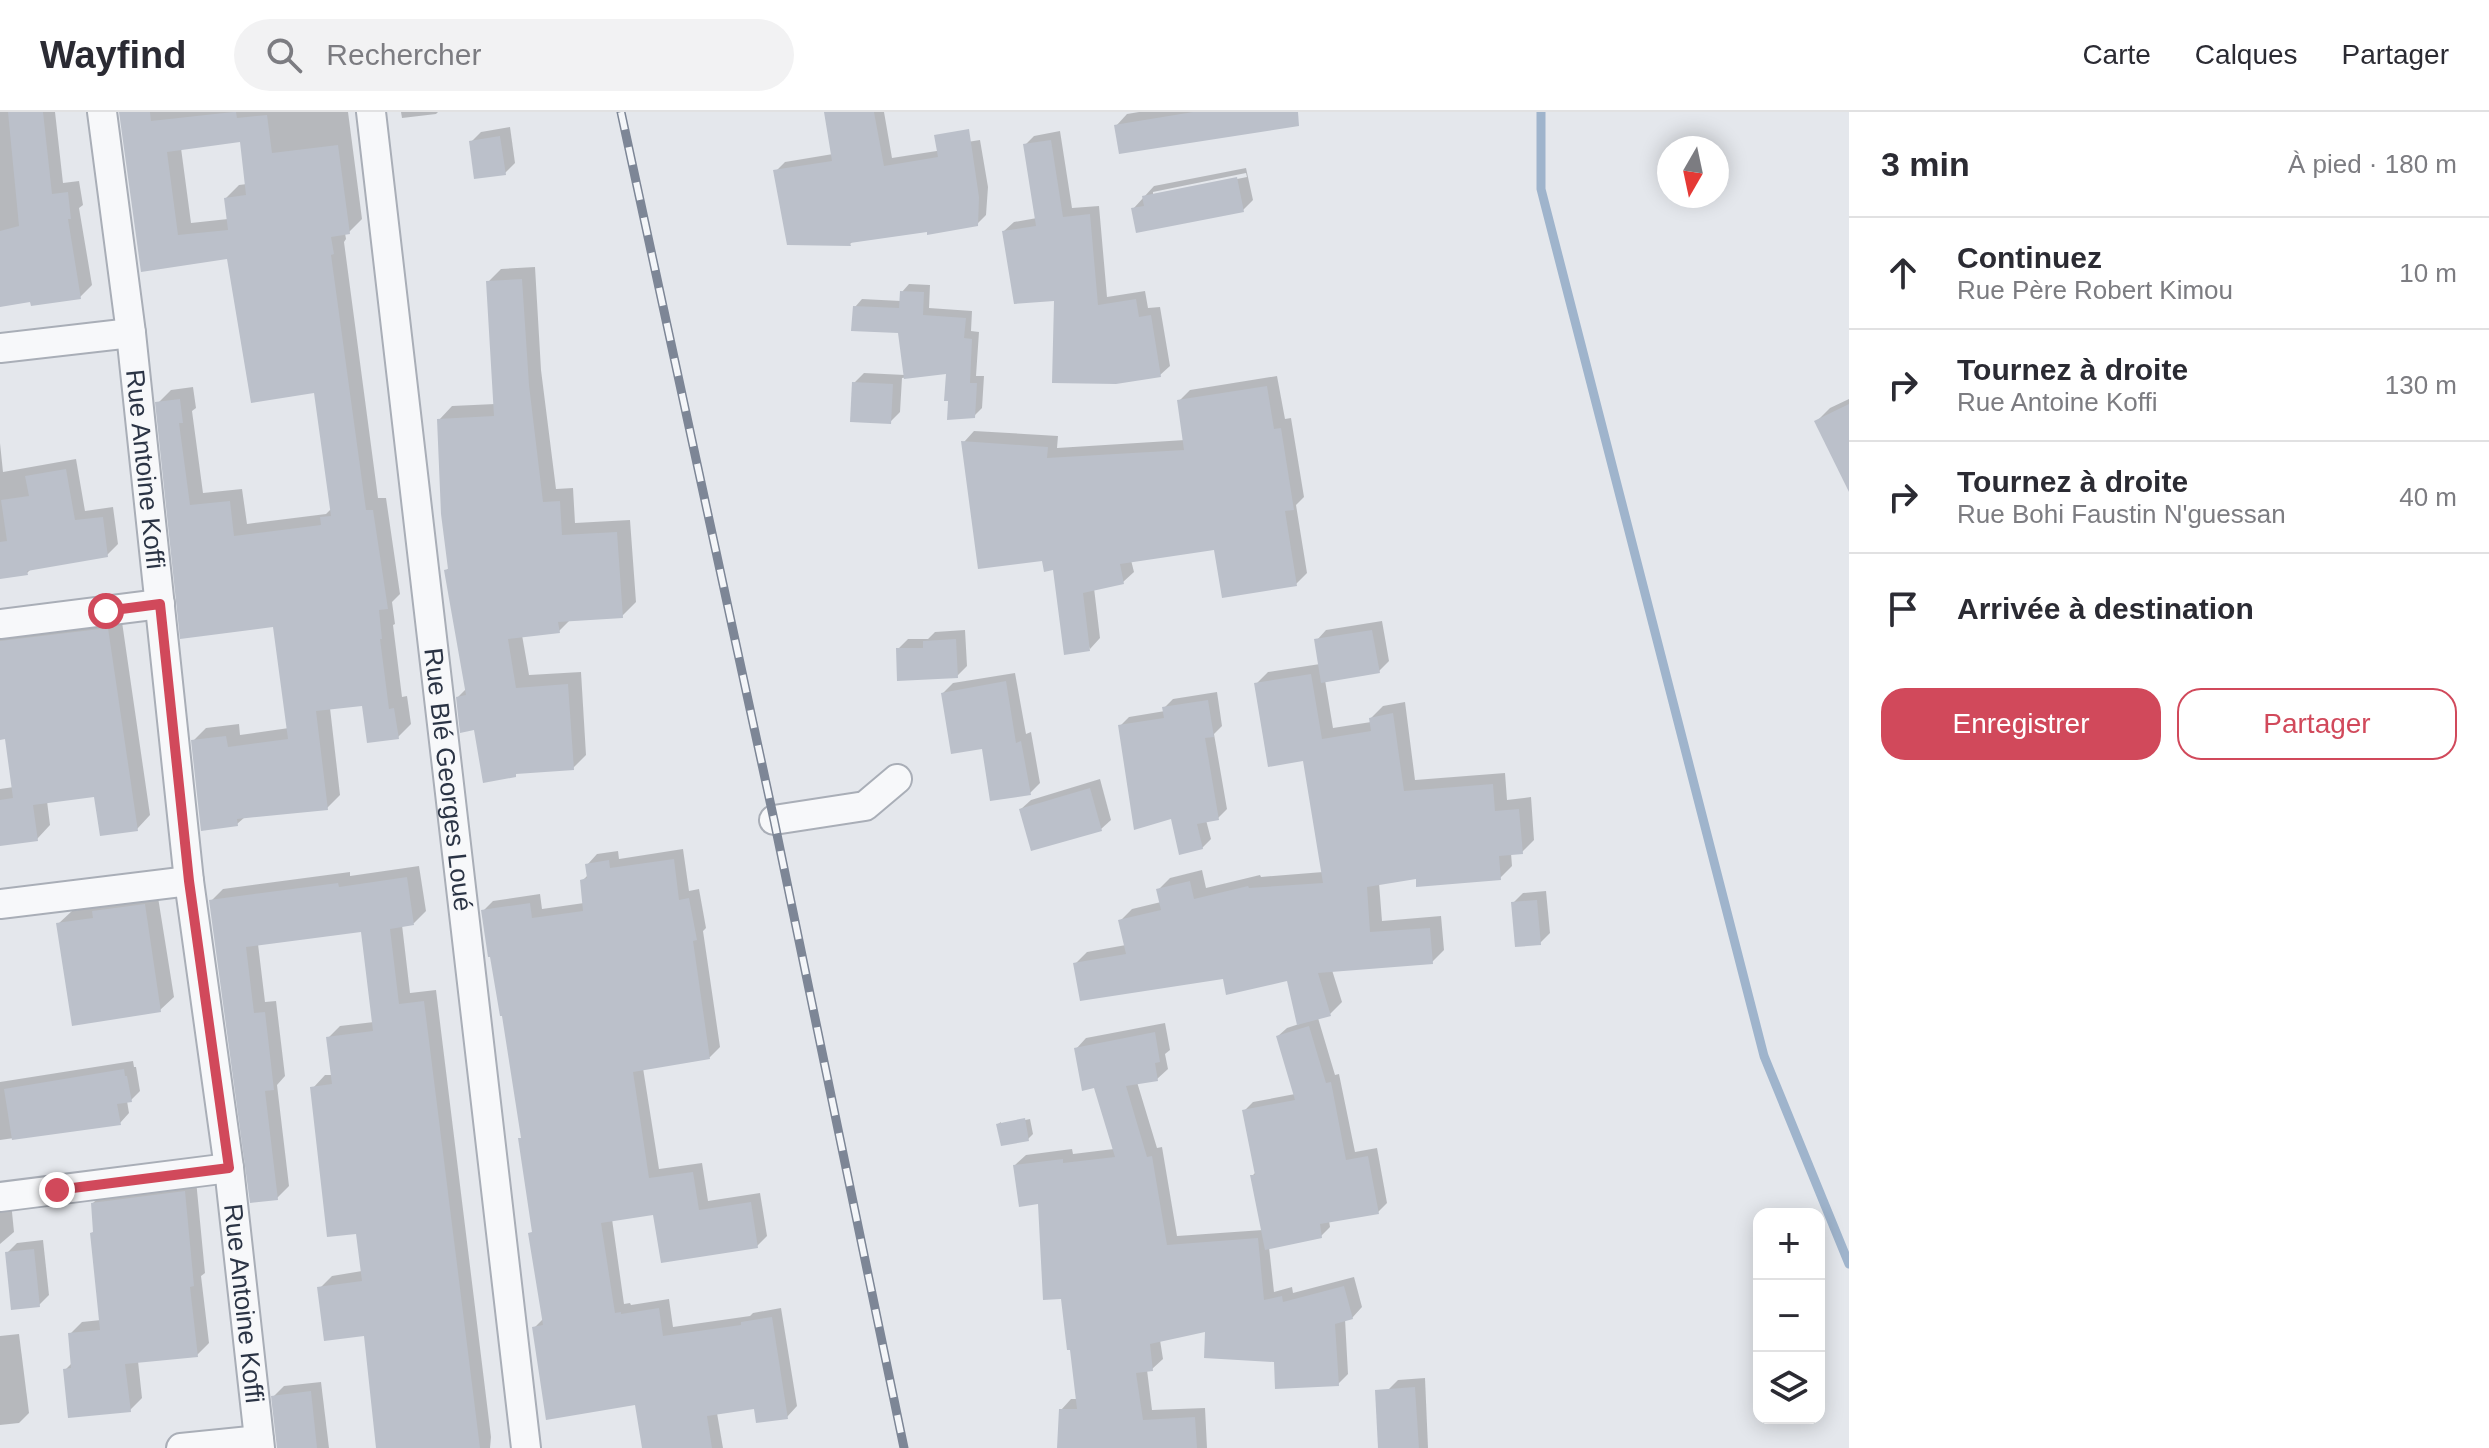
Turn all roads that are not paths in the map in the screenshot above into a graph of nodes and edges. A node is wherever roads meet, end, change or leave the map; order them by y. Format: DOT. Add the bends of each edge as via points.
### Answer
graph roads {
  1 [pos="102,112"];
  2 [pos="371,112"];
  3 [pos="131,333"];
  4 [pos="0,348"];
  5 [pos="160,604"];
  6 [pos="0,624"];
  7 [pos="897,779"];
  8 [pos="774,820"];
  9 [pos="189,881"];
  10 [pos="0,904"];
  11 [pos="229,1168"];
  12 [pos="0,1197"];
  13 [pos="260,1444"];
  14 [pos="181,1448"];
  15 [pos="526,1448"];
  1 -- 3 [label="street, Rue Antoine Koffi"];
  2 -- 15 [label="street, Rue Blé Georges Loué"];
  3 -- 4 [label="street"];
  3 -- 5 [label="street, Rue Antoine Koffi"];
  5 -- 6 [label="street"];
  5 -- 9 [label="street, Rue Antoine Koffi"];
  7 -- 8 [label="street" via="865,806"];
  9 -- 10 [label="street"];
  9 -- 11 [label="street, Rue Antoine Koffi"];
  11 -- 12 [label="street"];
  11 -- 13 [label="street, Rue Antoine Koffi"];
  13 -- 14 [label="street"];
}
